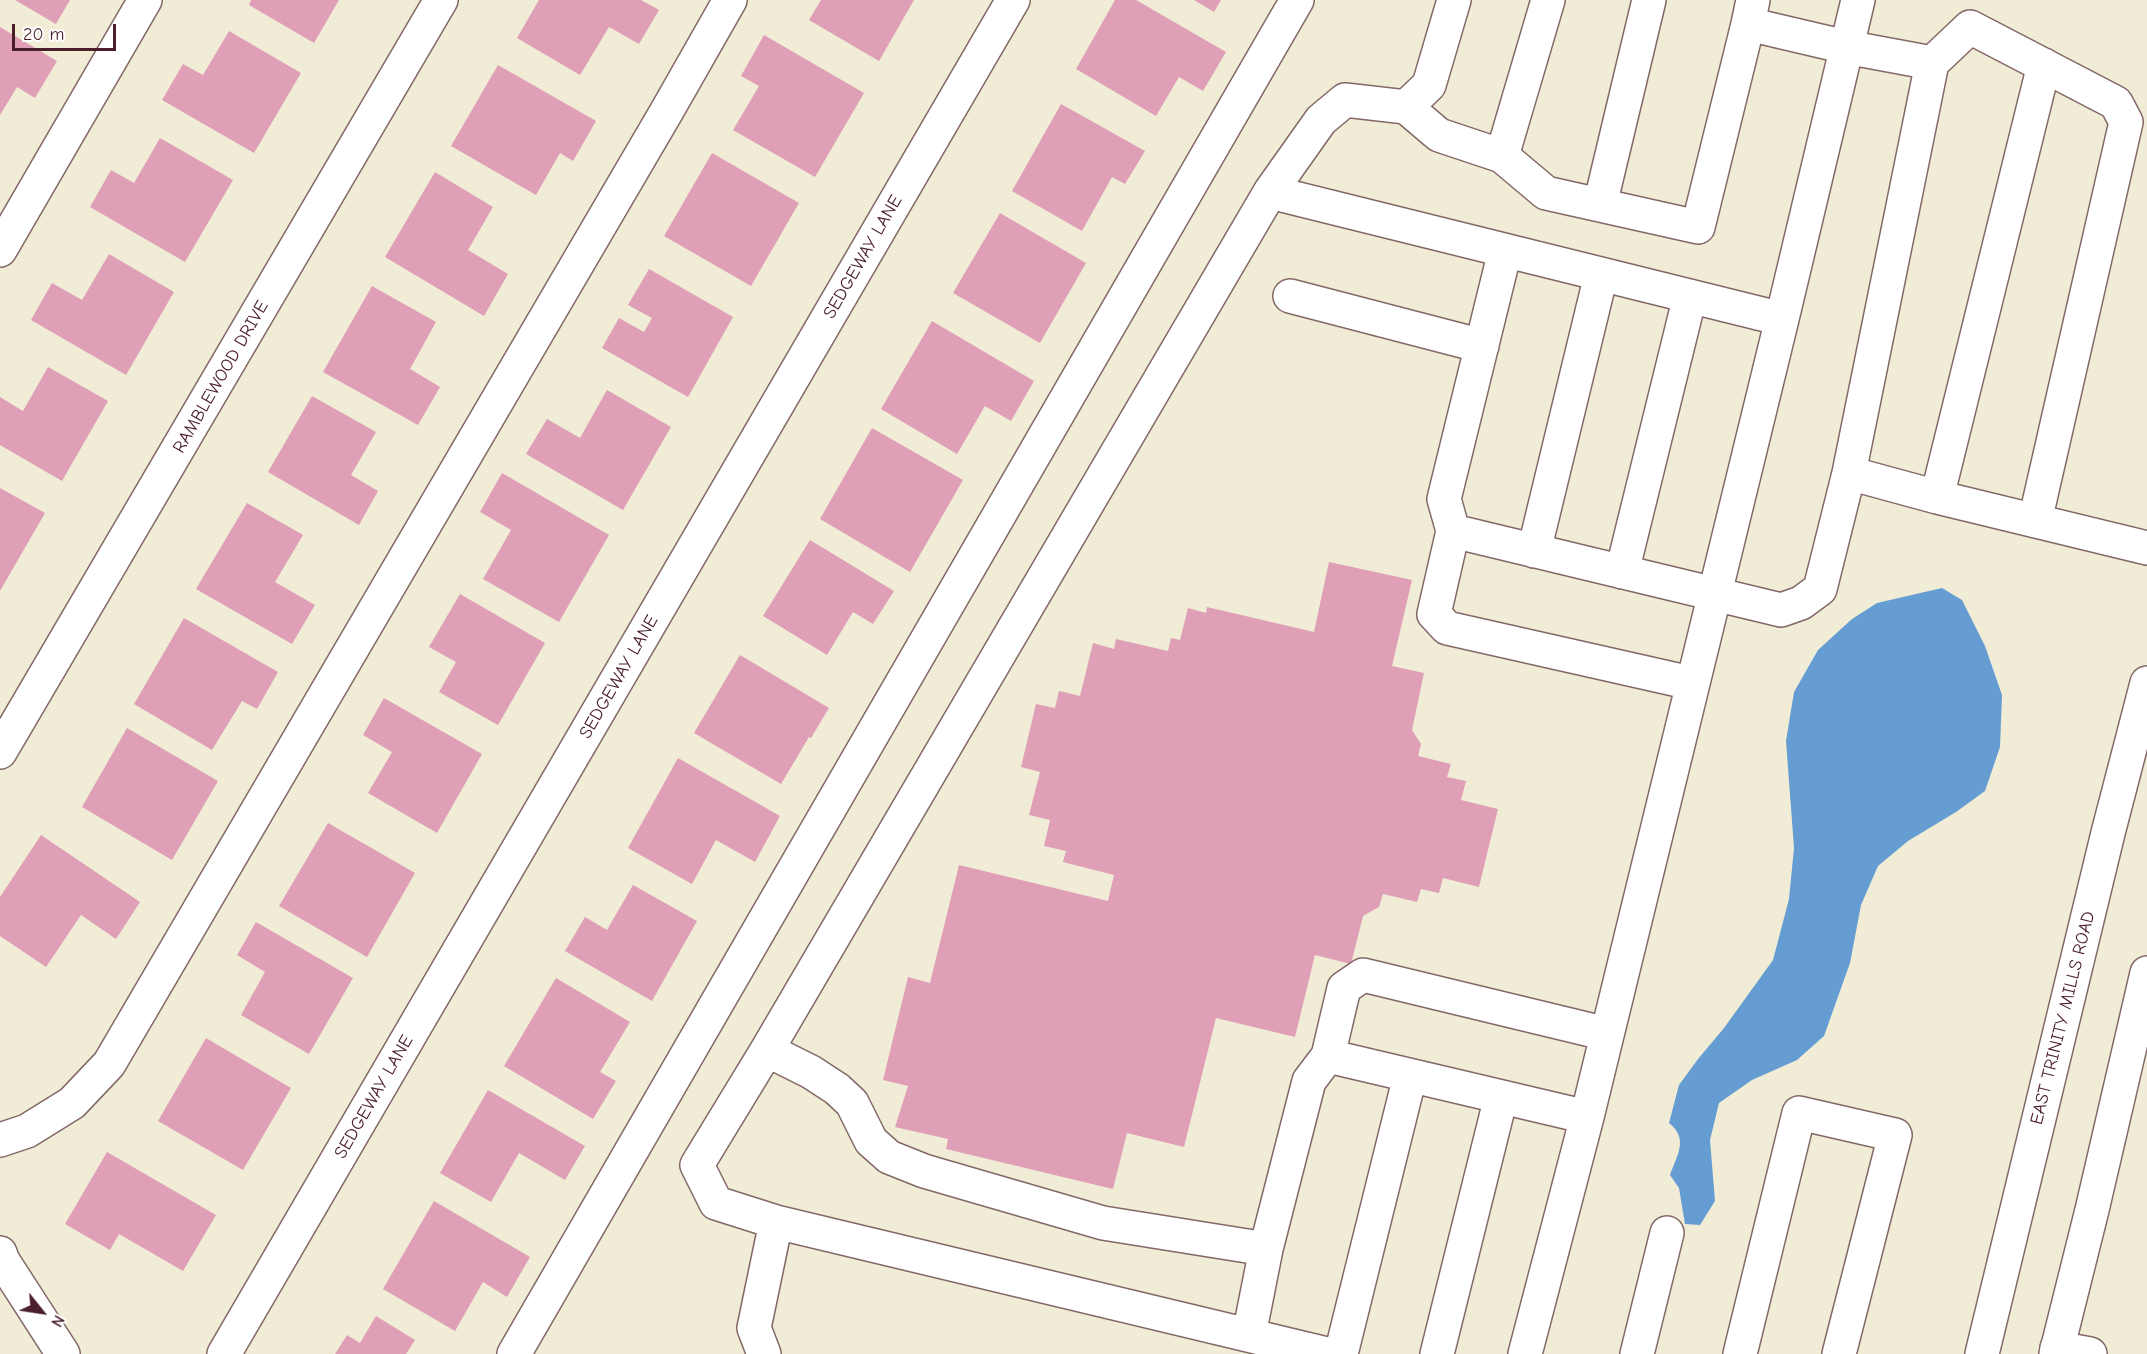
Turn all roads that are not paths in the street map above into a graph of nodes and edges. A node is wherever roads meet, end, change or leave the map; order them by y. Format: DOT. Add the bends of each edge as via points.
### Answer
graph roads {
  1 [pos="145,0"];
  2 [pos="441,0"];
  3 [pos="730,0"];
  4 [pos="1013,0"];
  5 [pos="1297,0"];
  6 [pos="1454,0"];
  7 [pos="1548,0"];
  8 [pos="1649,0"];
  9 [pos="1857,0"];
  10 [pos="1751,12"];
  11 [pos="1846,47"];
  12 [pos="1932,63"];
  13 [pos="2044,65"];
  14 [pos="1406,107"];
  15 [pos="1502,156"];
  16 [pos="1270,192"];
  17 [pos="1600,205"];
  18 [pos="0,250"];
  19 [pos="1505,251"];
  20 [pos="1600,274"];
  21 [pos="1290,296"];
  22 [pos="1690,296"];
  23 [pos="1782,319"];
  24 [pos="1482,346"];
  25 [pos="1849,473"];
  26 [pos="1937,497"];
  27 [pos="2035,521"];
  28 [pos="1453,531"];
  29 [pos="2147,548"];
  30 [pos="1534,551"];
  31 [pos="1622,572"];
  32 [pos="1713,594"];
  33 [pos="2147,682"];
  34 [pos="1691,683"];
  35 [pos="0,753"];
  36 [pos="2147,973"];
  37 [pos="1607,1034"];
  38 [pos="767,1050"];
  39 [pos="1328,1056"];
  40 [pos="1410,1076"];
  41 [pos="1501,1096"];
  42 [pos="1587,1117"];
  43 [pos="0,1140"];
  44 [pos="776,1222"];
  45 [pos="1667,1233"];
  46 [pos="1266,1249"];
  47 [pos="0,1253"];
  48 [pos="1249,1335"];
  49 [pos="2057,1351"];
  50 [pos="63,1354"];
  51 [pos="224,1354"];
  52 [pos="514,1354"];
  53 [pos="764,1354"];
  54 [pos="1327,1354"];
  55 [pos="1341,1354"];
  56 [pos="1437,1354"];
  57 [pos="1525,1354"];
  58 [pos="1637,1354"];
  59 [pos="1740,1354"];
  60 [pos="1839,1354"];
  61 [pos="1982,1354"];
  62 [pos="2091,1354"];
  1 -- 18 [label="street"];
  2 -- 35 [label="street, RAMBLEWOOD DRIVE"];
  3 -- 43 [label="street" via="109,1064 72,1103 27,1131"];
  4 -- 51 [label="street, SEDGEWAY LANE"];
  5 -- 52 [label="street"];
  6 -- 14 [label="street" via="1429,85"];
  7 -- 15 [label="street"];
  8 -- 17 [label="street"];
  9 -- 11 [label="street"];
  10 -- 11 [label="street"];
  10 -- 17 [label="street" via="1698,227"];
  11 -- 12 [label="street"];
  11 -- 23 [label="street"];
  12 -- 13 [label="street" via="1970,27"];
  12 -- 25 [label="street"];
  13 -- 26 [label="street"];
  13 -- 27 [label="street" via="2116,102 2126,122"];
  14 -- 15 [label="street" via="1439,135"];
  14 -- 16 [label="street" via="1345,100 1321,120"];
  15 -- 17 [label="street" via="1546,193"];
  16 -- 19 [label="street"];
  16 -- 38 [label="street"];
  19 -- 20 [label="street"];
  19 -- 24 [label="street"];
  20 -- 22 [label="street"];
  20 -- 30 [label="street"];
  21 -- 24 [label="street"];
  22 -- 23 [label="street"];
  22 -- 31 [label="street"];
  23 -- 32 [label="street"];
  24 -- 28 [label="street" via="1444,500"];
  25 -- 26 [label="street"];
  25 -- 32 [label="street" via="1820,589 1802,603 1781,610"];
  26 -- 27 [label="street"];
  27 -- 29 [label="street"];
  28 -- 30 [label="street"];
  28 -- 34 [label="street" via="1434,614 1447,628"];
  30 -- 31 [label="street"];
  31 -- 32 [label="street"];
  32 -- 34 [label="street"];
  33 -- 61 [label="street, EAST TRINITY MILLS ROAD"];
  34 -- 37 [label="street"];
  36 -- 49 [label="street"];
  37 -- 39 [label="street" via="1363,975 1344,988"];
  37 -- 42 [label="street"];
  38 -- 44 [label="street" via="697,1165 716,1203"];
  38 -- 46 [label="street" via="837,1089 852,1103 871,1141 889,1157 1103,1223"];
  39 -- 40 [label="street"];
  39 -- 46 [label="street" via="1309,1081"];
  40 -- 41 [label="street"];
  40 -- 55 [label="street"];
  41 -- 42 [label="street"];
  41 -- 56 [label="street"];
  42 -- 57 [label="street"];
  44 -- 48 [label="street"];
  44 -- 53 [label="street" via="754,1328"];
  45 -- 58 [label="street"];
  46 -- 48 [label="street"];
  47 -- 50 [label="street"];
  48 -- 54 [label="street"];
  49 -- 62 [label="street"];
  59 -- 60 [label="street" via="1799,1113 1895,1135"];
}
